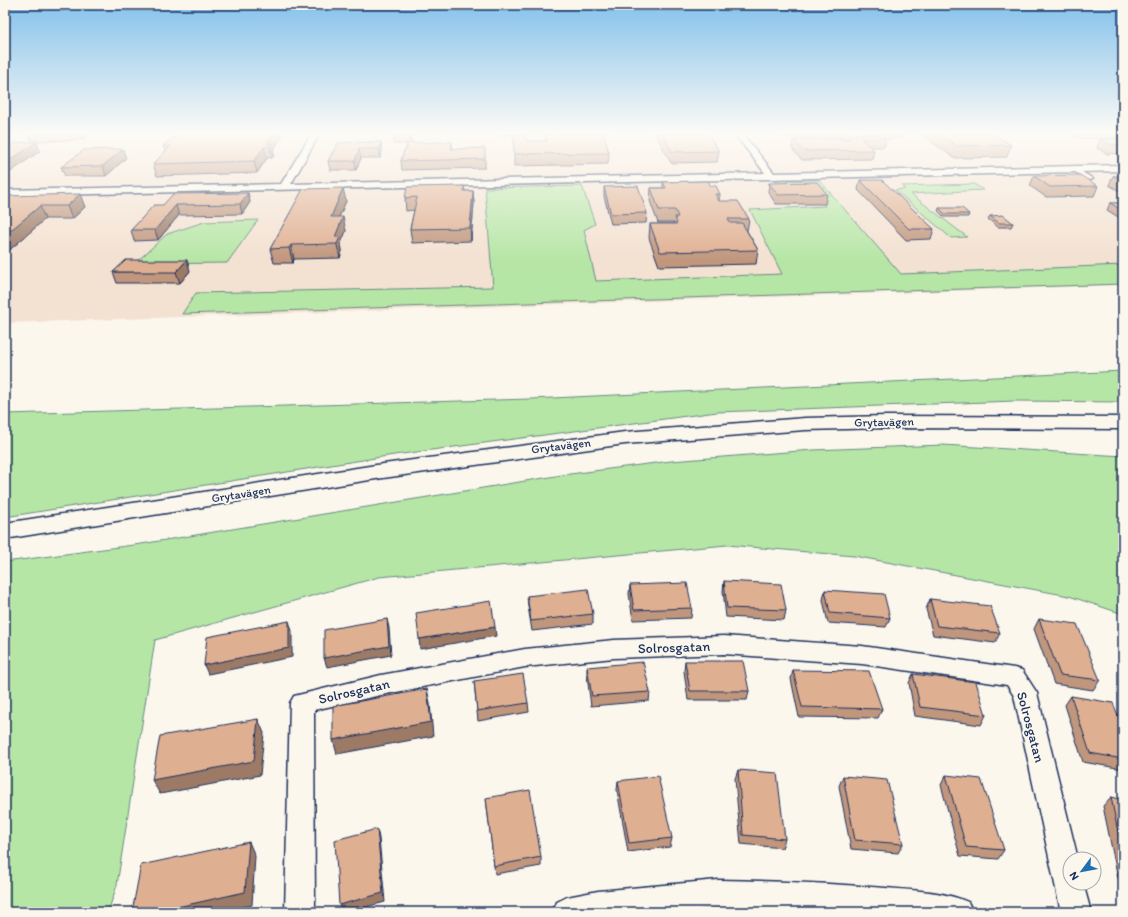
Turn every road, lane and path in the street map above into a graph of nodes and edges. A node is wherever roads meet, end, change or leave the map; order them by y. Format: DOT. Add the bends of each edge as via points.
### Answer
graph roads {
  1 [pos="291,176"];
  2 [pos="739,176"];
  3 [pos="1085,176"];
  4 [pos="1090,179"];
  5 [pos="284,187"];
  6 [pos="5,193"];
  7 [pos="1123,423"];
  8 [pos="5,531"];
  9 [pos="300,912"];
  10 [pos="567,912"];
  11 [pos="958,912"];
  12 [pos="1076,912"];
  1 -- 5 [label="street"];
  2 -- 5 [label="street"];
  3 -- 4 [label="lane"];
  5 -- 6 [label="street"];
  7 -- 8 [label="street, Grytavägen" via="805,424 625,438 384,470"];
  9 -- 12 [label="street, Solrosgatan" via="302,703 381,685 525,658 614,649 724,645 862,655 1014,677 1025,693"];
  10 -- 11 [label="street" via="598,906 718,894 822,897 914,905"];
}
